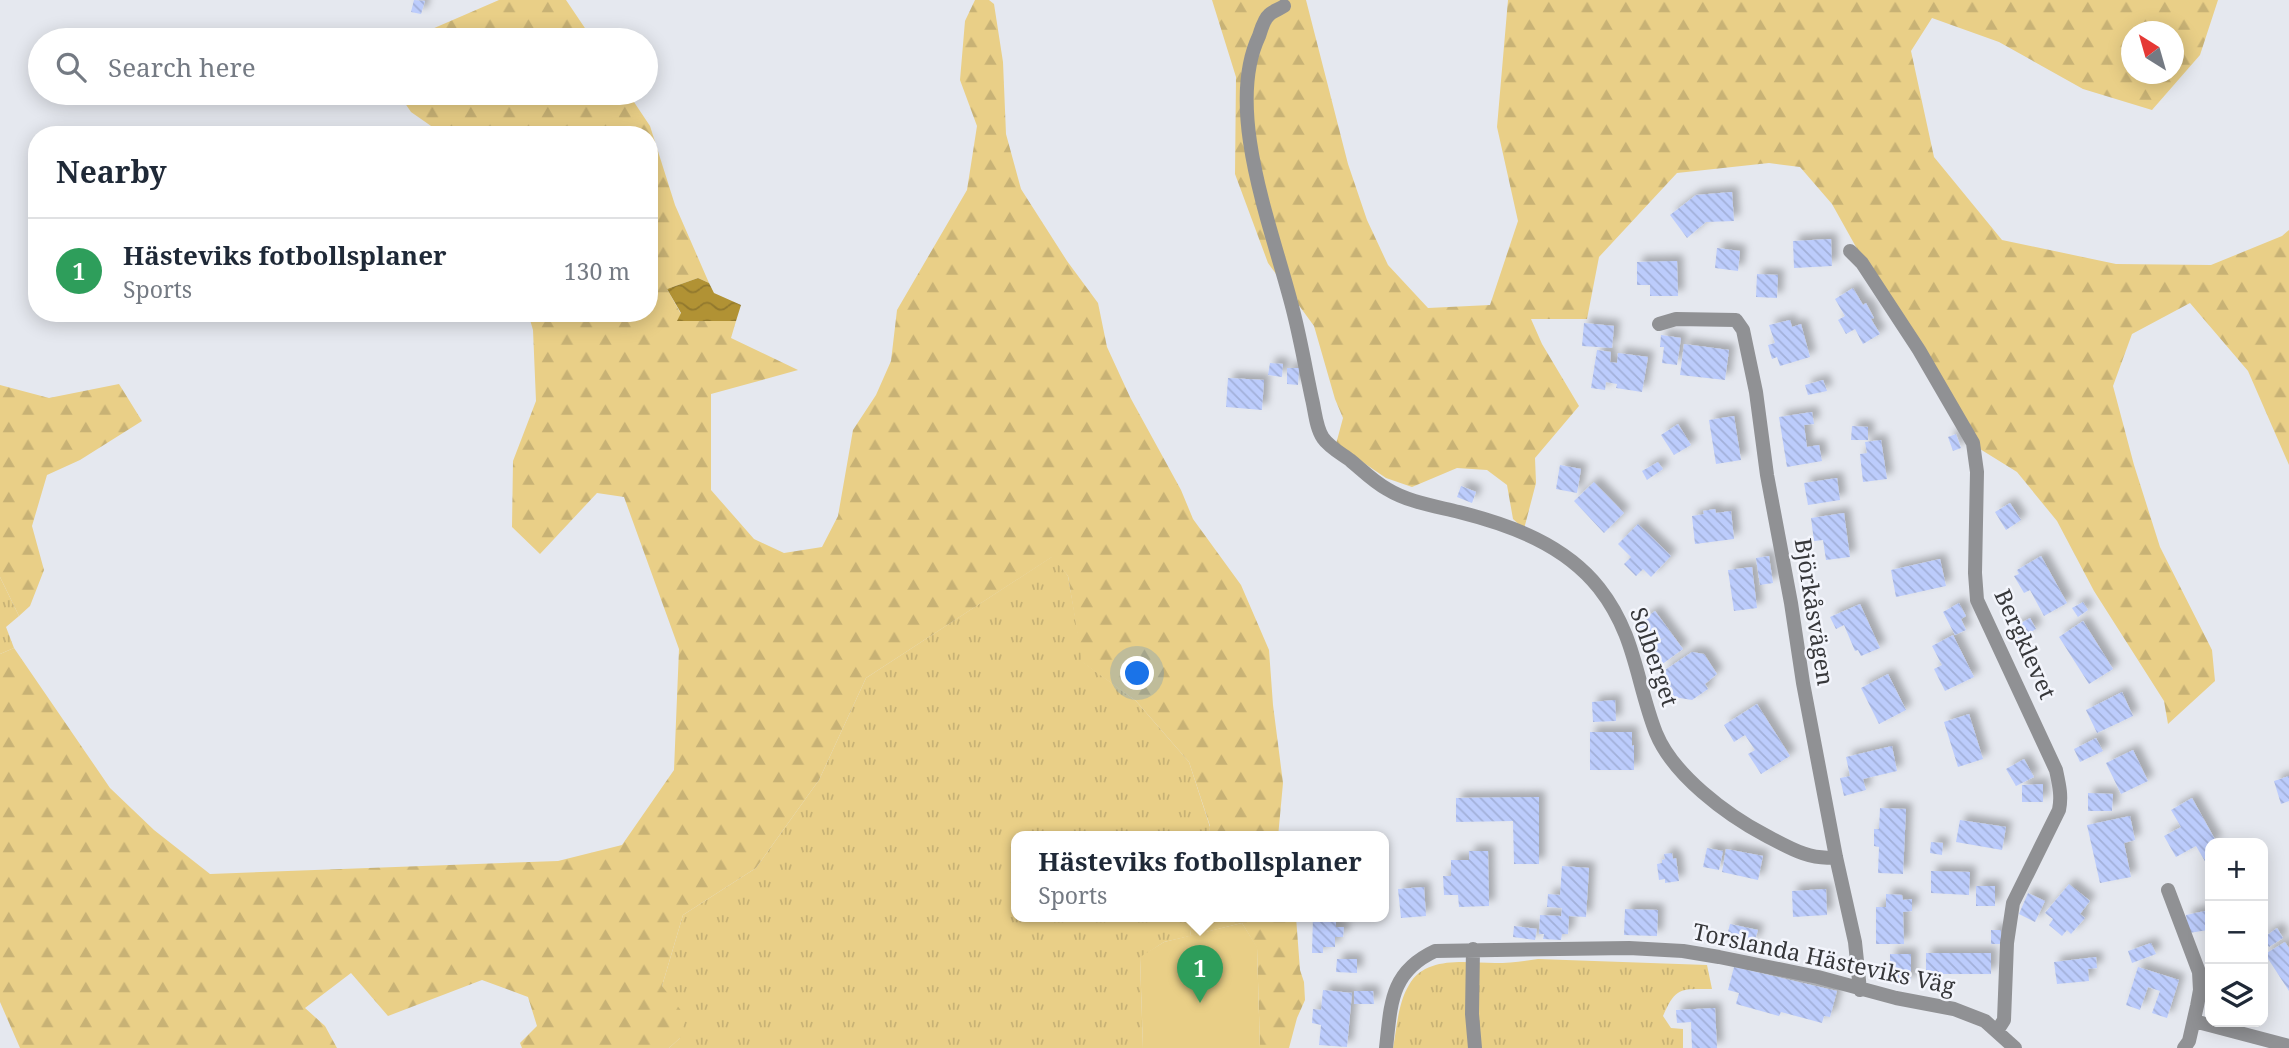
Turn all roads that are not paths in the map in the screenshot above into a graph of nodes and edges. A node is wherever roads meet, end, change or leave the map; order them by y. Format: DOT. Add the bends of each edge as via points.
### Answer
graph roads {
  1 [pos="1284,6"];
  2 [pos="1850,251"];
  3 [pos="1659,324"];
  4 [pos="1836,857"];
  5 [pos="2168,890"];
  6 [pos="1473,949"];
  7 [pos="1860,990"];
  8 [pos="2194,1021"];
  9 [pos="1997,1031"];
  10 [pos="2289,1046"];
  11 [pos="1386,1048"];
  12 [pos="1475,1048"];
  13 [pos="2015,1048"];
  14 [pos="2184,1048"];
  1 -- 4 [label="street, Solberget" via="1268,15 1253,48 1245,100 1252,154 1323,439 1386,489 1524,533 1586,571 1622,624 1658,737 1689,780 1754,829 1791,849 1821,859"];
  2 -- 9 [label="street, Bergklevet" via="1919,350 1973,443 1977,600 2059,782 2059,810 2009,917 2004,1020"];
  3 -- 4 [label="street, Björkåsvägen" via="1676,319 1736,320 1743,330"];
  4 -- 7 [label="street, Björkåsvägen" via="1856,942"];
  5 -- 8 [label="street" via="2199,972"];
  6 -- 7 [label="street, Torslanda Hästeviks Väg" via="1683,951 1766,965"];
  6 -- 11 [label="street, Torslanda Hästeviks Väg" via="1435,951 1408,968 1397,985"];
  6 -- 12 [label="street"];
  7 -- 9 [label="street, Torslanda Hästeviks Väg" via="1954,1009"];
  8 -- 10 [label="street"];
  8 -- 14 [label="street"];
  9 -- 13 [label="street, Torslanda Hästeviks Väg"];
}
